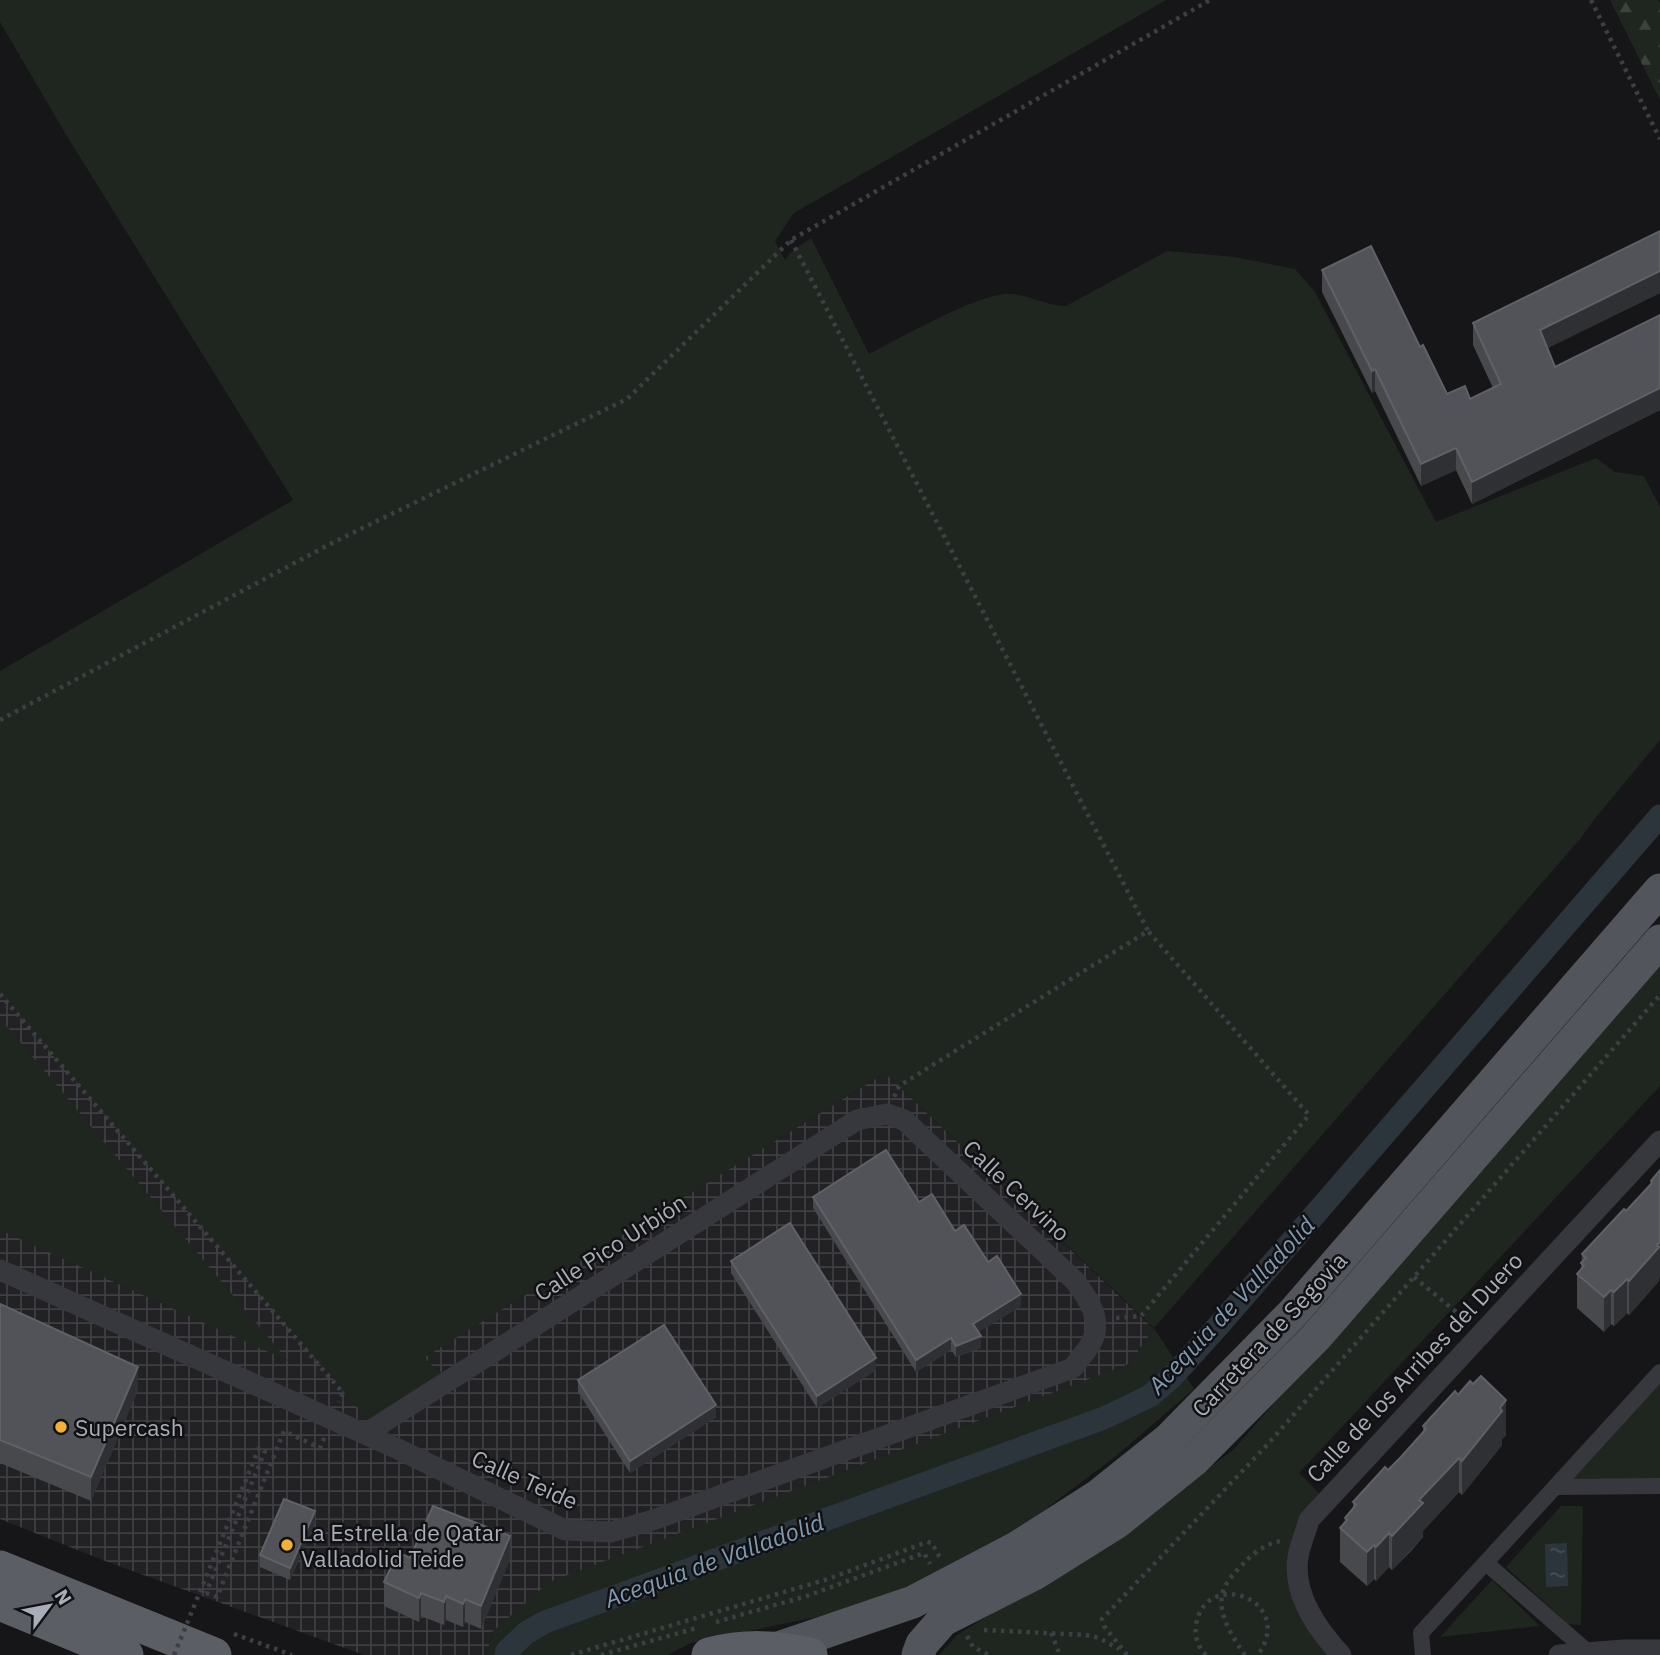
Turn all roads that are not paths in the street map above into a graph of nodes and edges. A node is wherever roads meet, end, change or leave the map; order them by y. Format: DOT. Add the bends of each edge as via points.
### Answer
graph roads {
  1 [pos="1660,890"];
  2 [pos="1660,941"];
  3 [pos="887,1114"];
  4 [pos="1660,1141"];
  5 [pos="0,1270"];
  6 [pos="1096,1320"];
  7 [pos="1660,1372"];
  8 [pos="365,1434"];
  9 [pos="1660,1486"];
  10 [pos="1555,1487"];
  11 [pos="1486,1563"];
  12 [pos="0,1568"];
  13 [pos="0,1603"];
  14 [pos="1660,1650"];
  15 [pos="794,1651"];
  16 [pos="1588,1652"];
  17 [pos="126,1655"];
  18 [pos="214,1655"];
  19 [pos="709,1655"];
  20 [pos="919,1655"];
  21 [pos="1341,1655"];
  22 [pos="1423,1655"];
  23 [pos="1559,1655"];
  1 -- 15 [label="main road, Carretera de Segovia" via="1293,1313 1168,1440 1098,1496 1018,1547 913,1602"];
  2 -- 20 [label="main road, Carretera de Segovia" via="1316,1337 1195,1460 1117,1522 1034,1574 943,1620 922,1644"];
  3 -- 6 [label="street, Calle Cervino" via="904,1120 1075,1281"];
  3 -- 8 [label="street, Calle Pico Urbión" via="857,1120"];
  4 -- 21 [label="street, Calle de los Arribes del Duero" via="1309,1520 1298,1556 1297,1581 1323,1636"];
  5 -- 8 [label="street, Calle Teide"];
  6 -- 8 [label="street, Calle Teide" via="1094,1338 1073,1368 611,1532 565,1530"];
  7 -- 10 [label="street"];
  9 -- 10 [label="street"];
  10 -- 11 [label="street"];
  11 -- 16 [label="street"];
  11 -- 22 [label="street" via="1421,1633"];
  12 -- 18 [label="highway"];
  13 -- 17 [label="highway"];
  14 -- 16 [label="street"];
  15 -- 19 [label="highway" via="733,1649"];
  16 -- 23 [label="street"];
}
